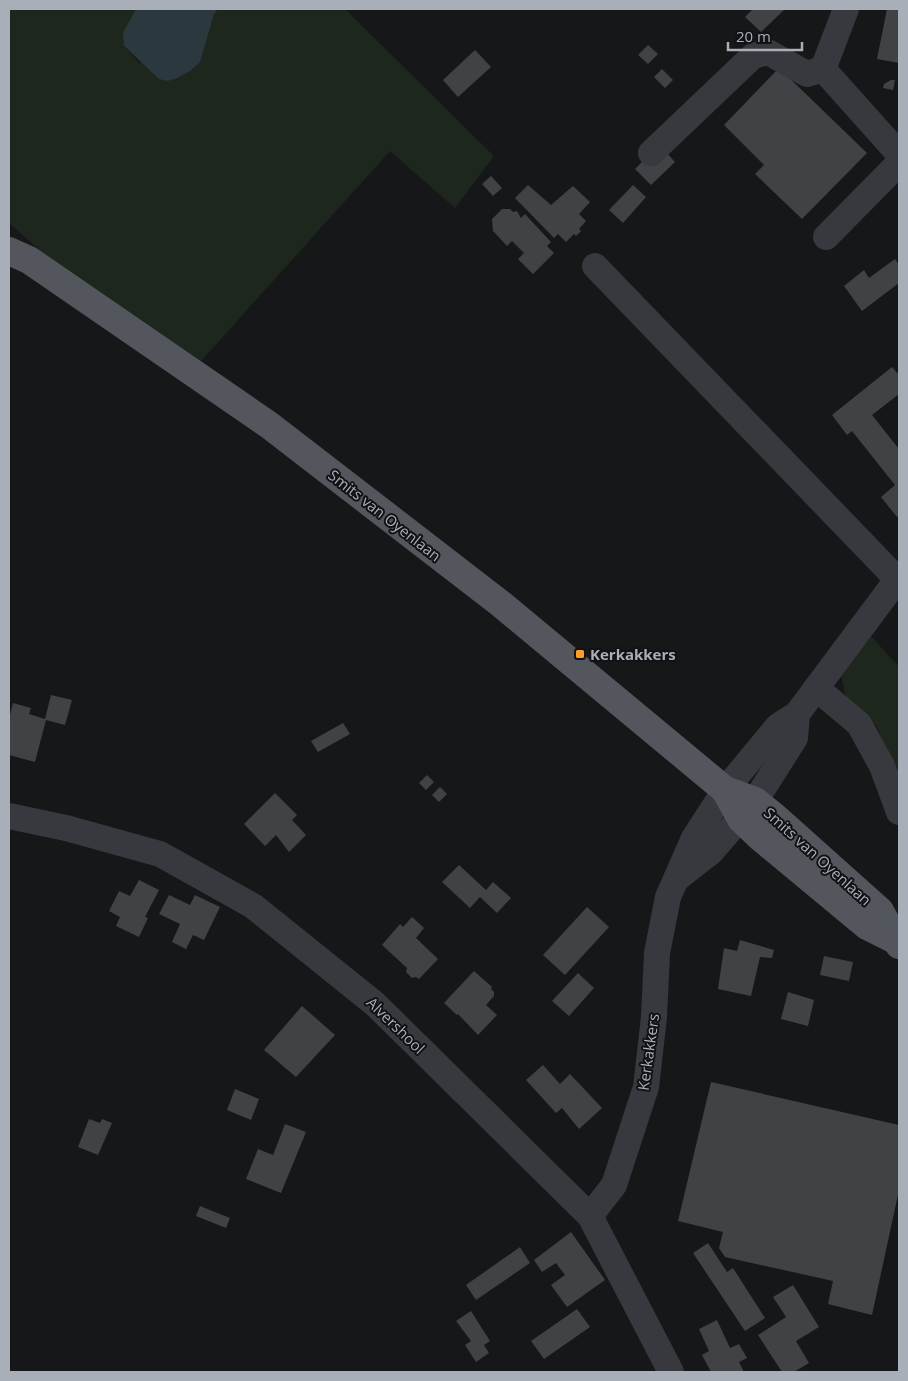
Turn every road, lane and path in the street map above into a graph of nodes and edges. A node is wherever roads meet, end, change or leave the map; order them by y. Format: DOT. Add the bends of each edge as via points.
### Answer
graph roads {
  1 [pos="846,9"];
  2 [pos="824,69"];
  3 [pos="651,152"];
  4 [pos="899,154"];
  5 [pos="899,163"];
  6 [pos="826,237"];
  7 [pos="9,239"];
  8 [pos="19,255"];
  9 [pos="596,266"];
  10 [pos="898,578"];
  11 [pos="816,688"];
  12 [pos="797,714"];
  13 [pos="725,790"];
  14 [pos="748,810"];
  15 [pos="899,812"];
  16 [pos="9,816"];
  17 [pos="677,879"];
  18 [pos="897,943"];
  19 [pos="590,1216"];
  20 [pos="671,1372"];
  1 -- 2 [label="street"];
  2 -- 3 [label="street" via="807,74 768,52 753,56"];
  2 -- 4 [label="street"];
  5 -- 6 [label="street"];
  7 -- 8 [label="main road, Smits van Oyenlaan"];
  8 -- 13 [label="main road, Smits van Oyenlaan" via="276,431 501,604"];
  9 -- 10 [label="street, Kerkakkers"];
  10 -- 11 [label="street, Kerkakkers"];
  11 -- 12 [label="street, Kerkakkers"];
  11 -- 15 [label="street" via="859,724 882,766"];
  12 -- 13 [label="street, Kerkakkers" via="778,726"];
  12 -- 14 [label="street, Kerkakkers" via="795,738"];
  13 -- 14 [label="main road, Smits van Oyenlaan"];
  13 -- 17 [label="street, Kerkakkers" via="694,838"];
  14 -- 17 [label="street, Kerkakkers" via="711,852"];
  14 -- 18 [label="main road, Smits van Oyenlaan" via="880,911"];
  16 -- 19 [label="street, Alvershool" via="160,854 253,906 375,1004"];
  17 -- 19 [label="street, Kerkakkers" via="668,897 657,953 646,1087 614,1185"];
  19 -- 20 [label="street, Alvershool"];
}
